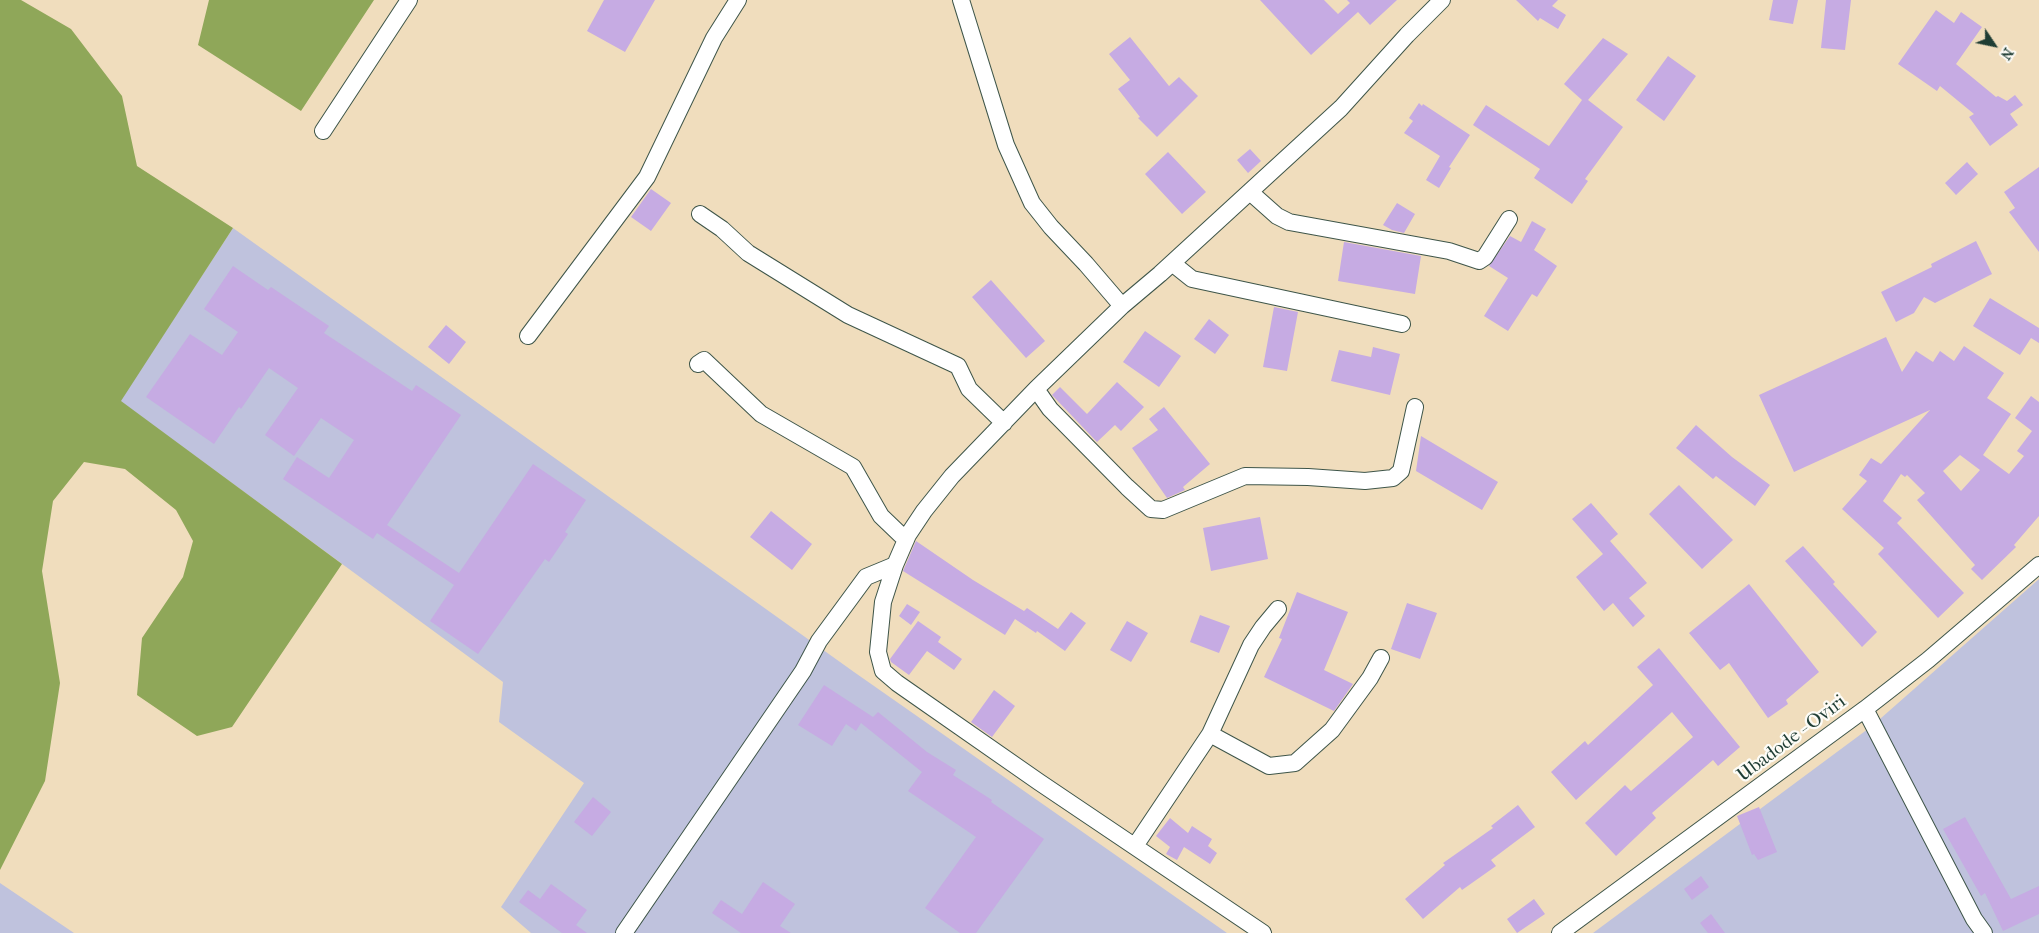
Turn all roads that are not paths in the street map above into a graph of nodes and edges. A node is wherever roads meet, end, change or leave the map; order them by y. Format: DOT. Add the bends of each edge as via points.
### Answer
graph roads {
  1 [pos="409,0"];
  2 [pos="738,0"];
  3 [pos="961,0"];
  4 [pos="1442,0"];
  5 [pos="323,131"];
  6 [pos="1250,192"];
  7 [pos="700,214"];
  8 [pos="1510,219"];
  9 [pos="1172,263"];
  10 [pos="1122,306"];
  11 [pos="1402,324"];
  12 [pos="528,336"];
  13 [pos="698,364"];
  14 [pos="1036,389"];
  15 [pos="1415,407"];
  16 [pos="1004,423"];
  17 [pos="906,540"];
  18 [pos="895,565"];
  19 [pos="2039,566"];
  20 [pos="1278,609"];
  21 [pos="1381,658"];
  22 [pos="1865,709"];
  23 [pos="1210,734"];
  24 [pos="1135,846"];
  25 [pos="624,933"];
  26 [pos="1264,933"];
  27 [pos="1560,933"];
  28 [pos="1984,933"];
  1 -- 5 [label="street"];
  2 -- 12 [label="street" via="714,38 647,177"];
  3 -- 10 [label="street" via="1006,145 1032,203"];
  4 -- 6 [label="street" via="1341,108"];
  6 -- 8 [label="street" via="1276,216 1289,222 1449,252 1480,261"];
  6 -- 9 [label="street"];
  7 -- 16 [label="street" via="748,253 848,315 958,366 969,389"];
  9 -- 10 [label="street"];
  9 -- 11 [label="street" via="1192,280"];
  10 -- 14 [label="street"];
  13 -- 17 [label="street" via="704,360 761,414 853,467 881,516"];
  14 -- 15 [label="street" via="1050,409 1152,510 1163,510 1245,476 1365,481 1393,478 1401,471"];
  14 -- 16 [label="street"];
  16 -- 17 [label="street" via="952,476"];
  17 -- 18 [label="street"];
  18 -- 24 [label="street" via="881,618 878,652 883,671 927,705"];
  18 -- 25 [label="street" via="866,577 830,625 803,671"];
  19 -- 22 [label="street, Ubadode - Oviri"];
  20 -- 23 [label="street" via="1251,645"];
  21 -- 23 [label="street" via="1332,730 1295,763 1269,766"];
  22 -- 27 [label="street, Ubadode - Oviri"];
  22 -- 28 [label="street"];
  23 -- 24 [label="street"];
  24 -- 26 [label="street"];
}
